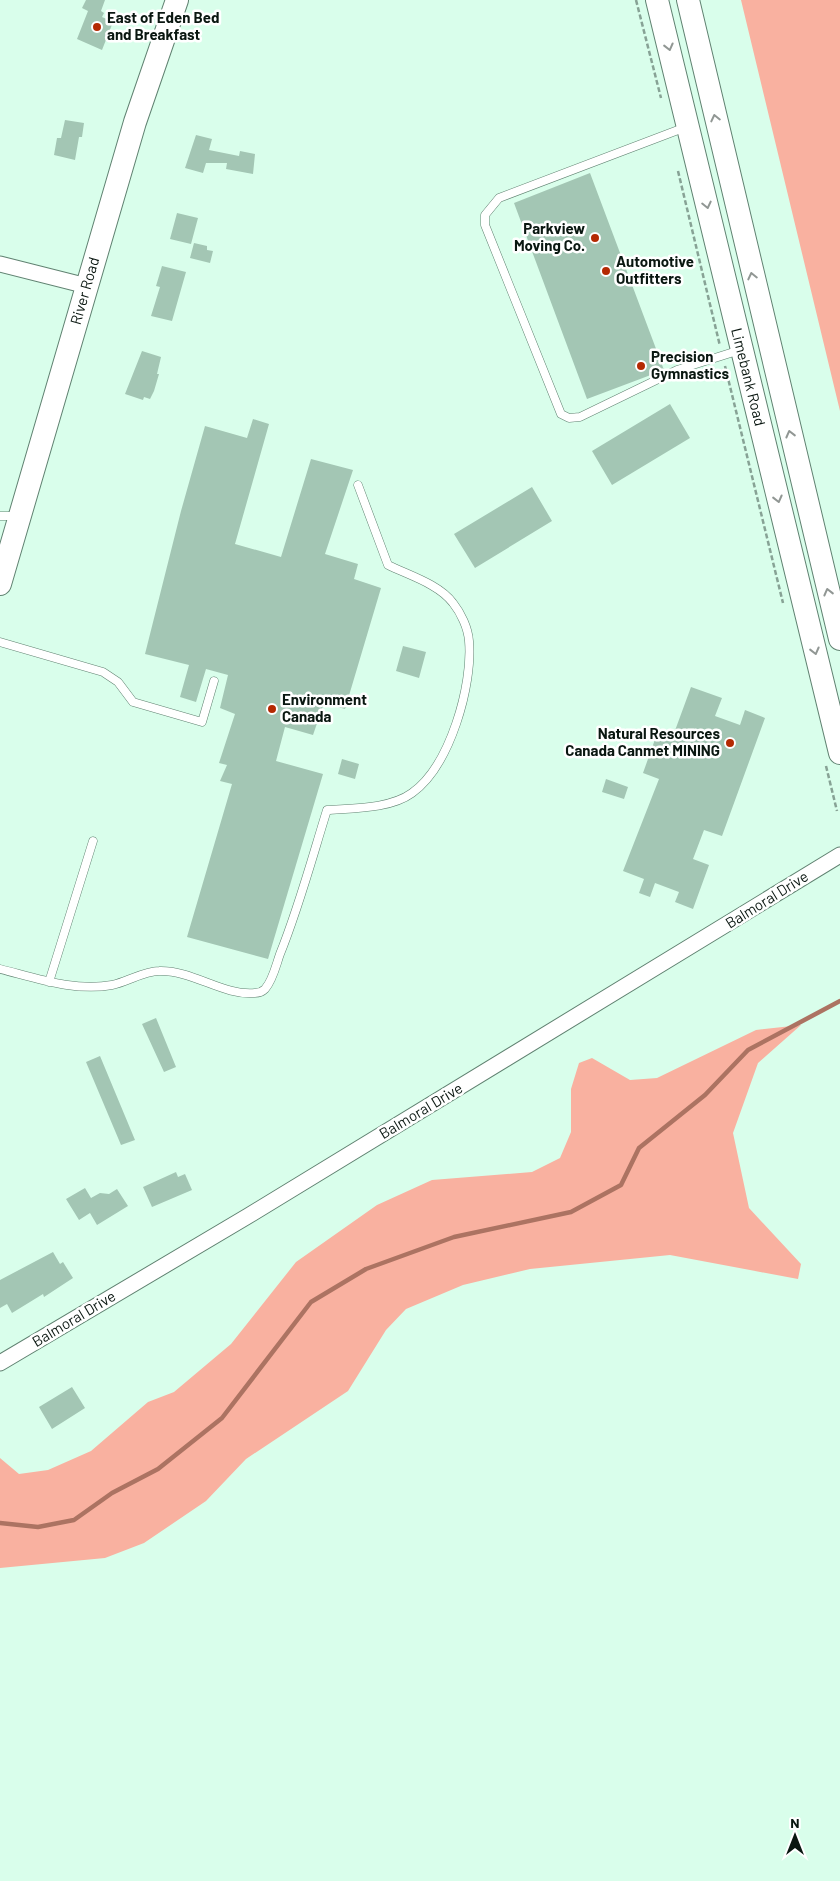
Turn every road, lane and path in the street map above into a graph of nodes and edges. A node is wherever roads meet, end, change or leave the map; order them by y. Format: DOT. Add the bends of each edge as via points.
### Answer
graph roads {
  1 [pos="177,0"];
  2 [pos="657,0"];
  3 [pos="688,0"];
  4 [pos="688,126"];
  5 [pos="0,264"];
  6 [pos="87,286"];
  7 [pos="742,349"];
  8 [pos="358,485"];
  9 [pos="10,516"];
  10 [pos="0,584"];
  11 [pos="840,639"];
  12 [pos="0,642"];
  13 [pos="214,681"];
  14 [pos="840,753"];
  15 [pos="93,841"];
  16 [pos="840,855"];
  17 [pos="0,968"];
  18 [pos="49,982"];
  19 [pos="0,1363"];
  1 -- 6 [label="main road, River Road" via="135,122"];
  2 -- 4 [label="main road, Limebank Road, one-way"];
  11 -- 3 [label="main road, Limebank Road, one-way"];
  4 -- 7 [label="main road, Limebank Road, one-way"];
  4 -- 7 [label="lane" via="499,198 485,215 485,225 561,414 569,418 580,418 677,370"];
  5 -- 6 [label="street"];
  6 -- 9 [label="main road, River Road"];
  7 -- 14 [label="main road, Limebank Road, one-way"];
  8 -- 18 [label="lane" via="388,565 437,589 452,601 467,630 469,658 466,684 455,727 443,755 429,777 412,793 397,801 327,810 291,928 272,977 260,993 240,993 187,974 164,971 99,987"];
  9 -- 10 [label="main road, River Road"];
  12 -- 13 [label="lane" via="104,672 118,682 134,702 202,722"];
  15 -- 18 [label="lane"];
  16 -- 19 [label="street, Balmoral Drive" via="248,1216"];
  17 -- 18 [label="lane"];
}
